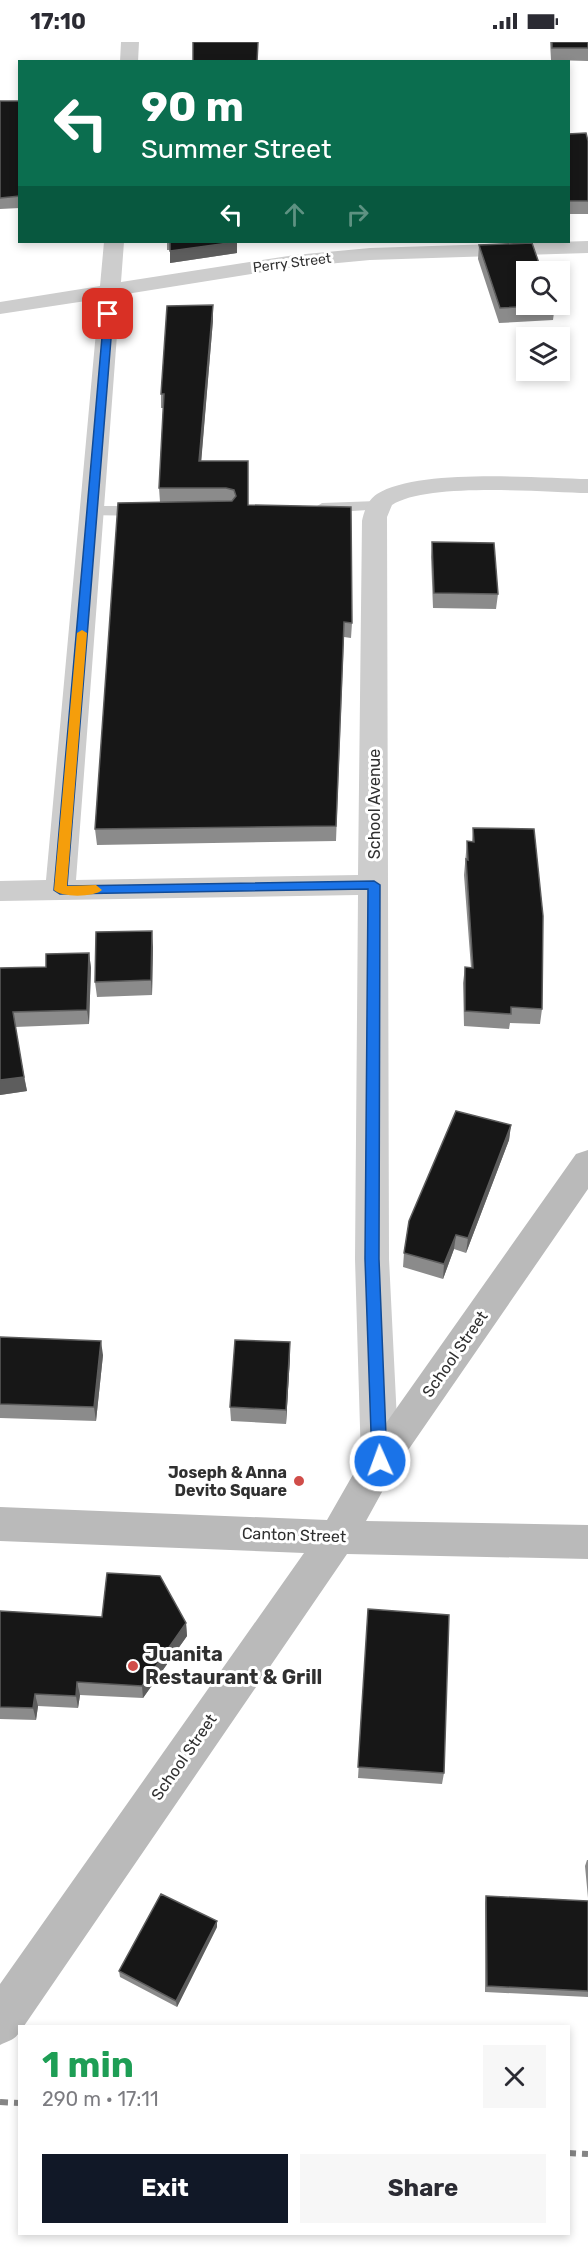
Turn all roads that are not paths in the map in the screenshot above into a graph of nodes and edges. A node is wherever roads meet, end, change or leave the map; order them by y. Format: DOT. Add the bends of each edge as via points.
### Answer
graph roads {
  1 [pos="130,42"];
  2 [pos="129,60"];
  3 [pos="114,243"];
  4 [pos="588,247"];
  5 [pos="110,292"];
  6 [pos="0,308"];
  7 [pos="588,486"];
  8 [pos="377,506"];
  9 [pos="302,508"];
  10 [pos="92,511"];
  11 [pos="159,511"];
  12 [pos="374,885"];
  13 [pos="60,890"];
  14 [pos="0,891"];
  15 [pos="588,1163"];
  16 [pos="380,1461"];
  17 [pos="0,1524"];
  18 [pos="337,1537"];
  19 [pos="588,1542"];
  20 [pos="0,2022"];
  1 -- 2 [label="street"];
  3 -- 5 [label="street"];
  4 -- 5 [label="street, Perry Street" via="370,254 295,261"];
  5 -- 6 [label="street, Perry Street"];
  5 -- 10 [label="street"];
  7 -- 8 [label="street" via="444,485 387,497"];
  8 -- 9 [label="lane"];
  8 -- 12 [label="street, School Avenue"];
  10 -- 11 [label="lane"];
  10 -- 13 [label="street"];
  12 -- 13 [label="street"];
  12 -- 16 [label="street, School Avenue" via="372,1259"];
  13 -- 14 [label="street"];
  15 -- 16 [label="street, School Street"];
  16 -- 18 [label="street, School Street"];
  17 -- 18 [label="street, Canton Street"];
  18 -- 19 [label="street, Canton Street"];
  18 -- 20 [label="street, School Street"];
}
